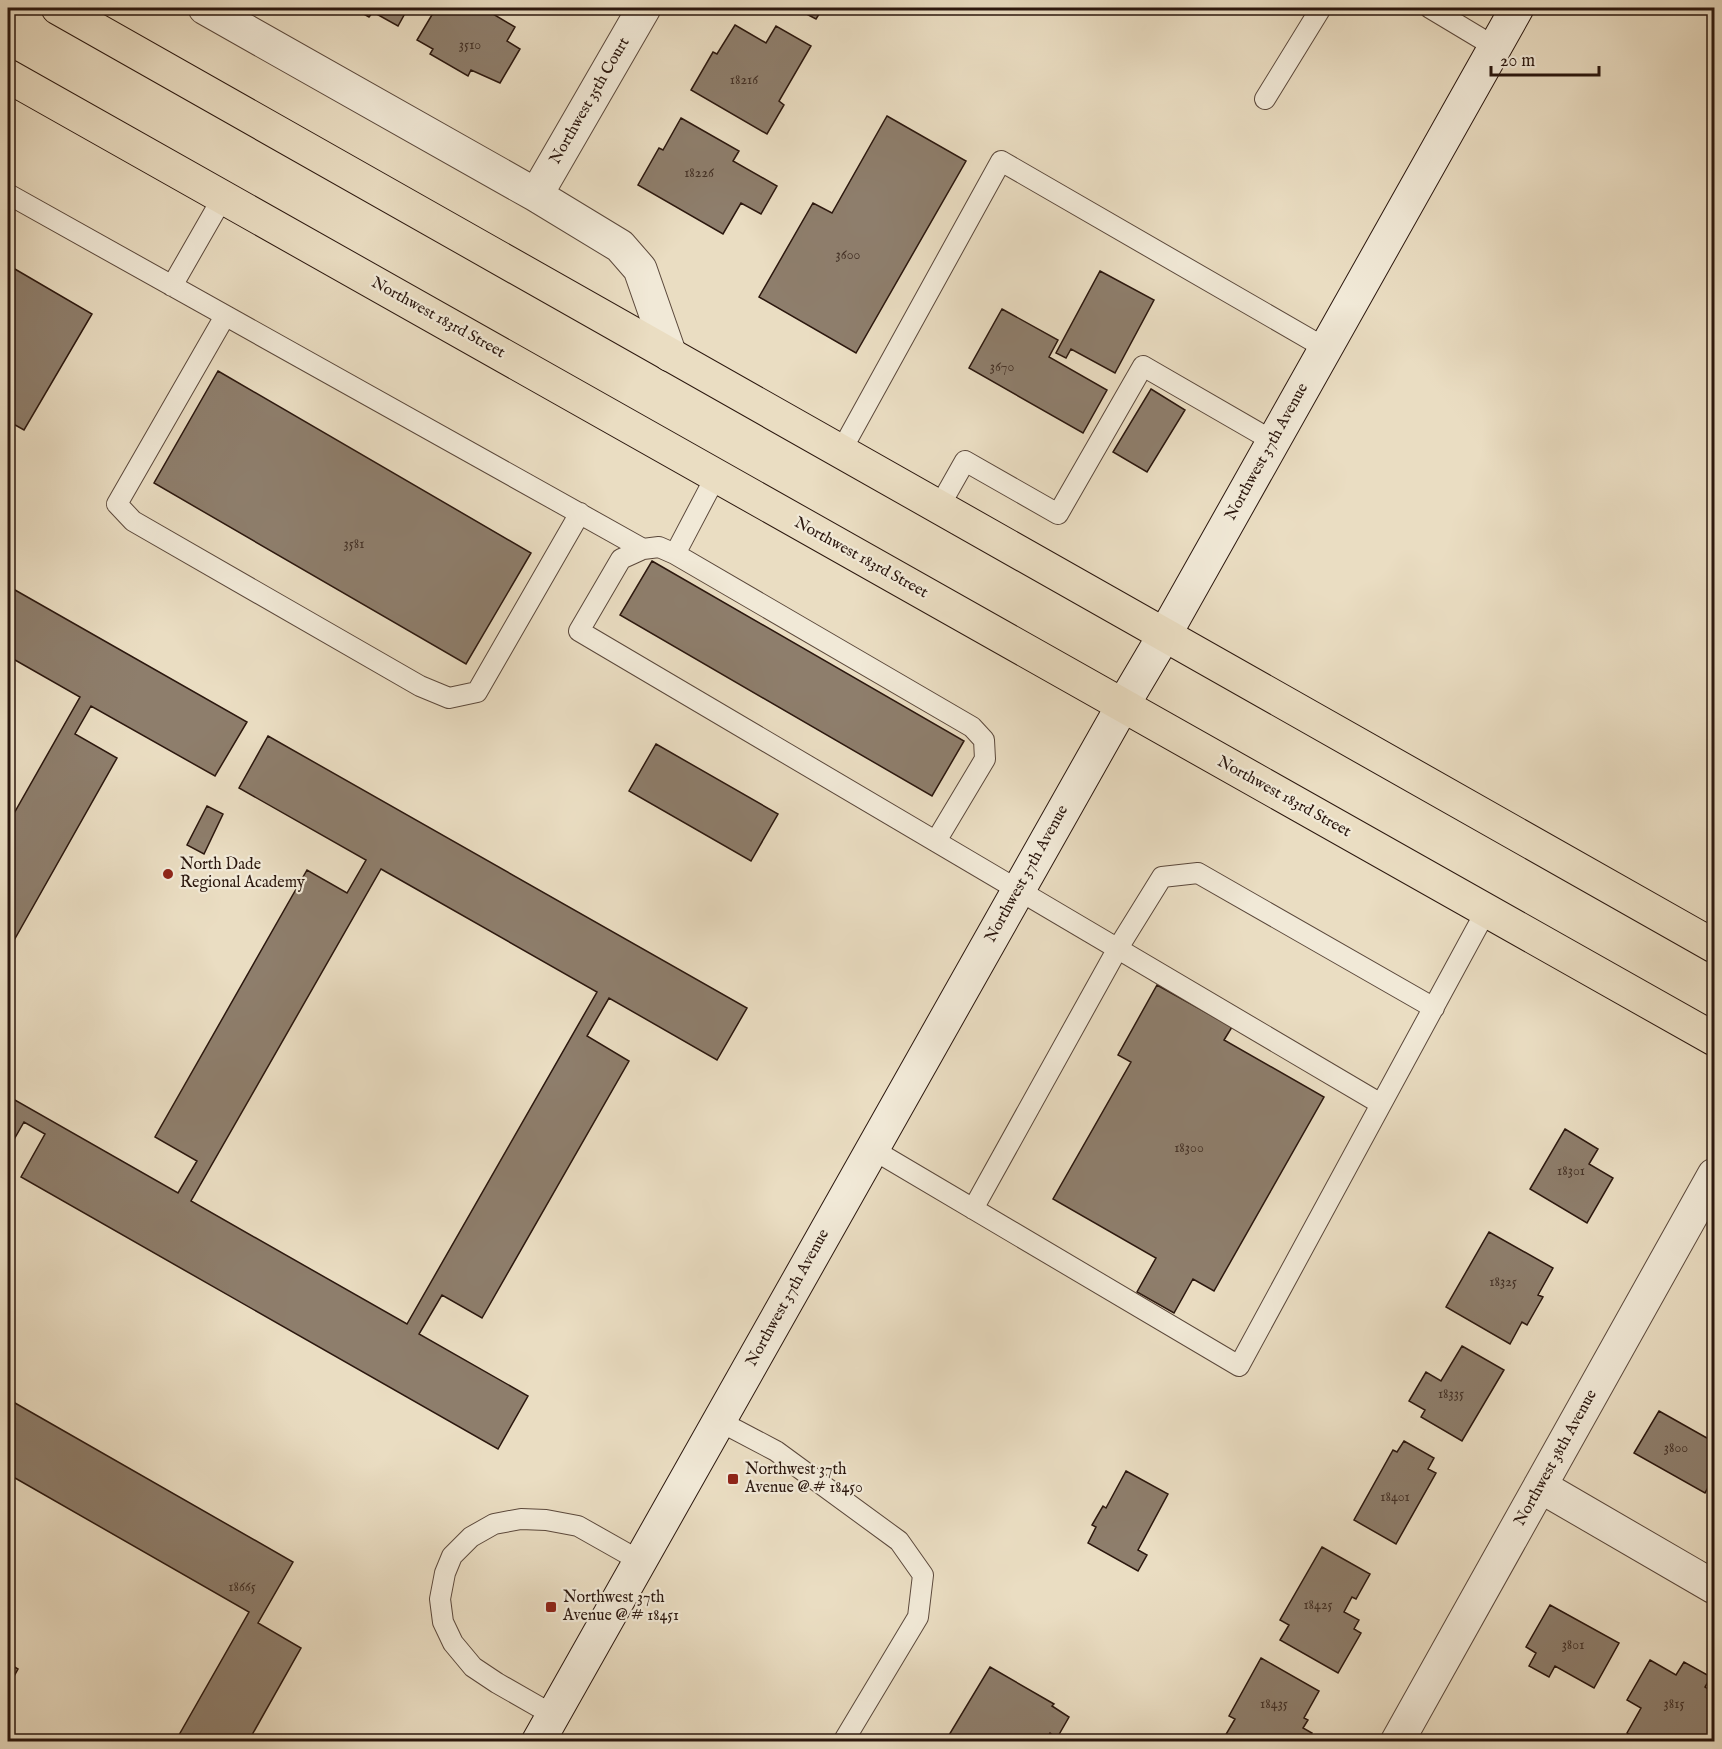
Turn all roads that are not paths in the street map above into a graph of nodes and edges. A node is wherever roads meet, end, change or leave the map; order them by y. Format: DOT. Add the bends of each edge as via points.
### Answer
graph roads {
  1 [pos="58,8"];
  2 [pos="205,8"];
  3 [pos="644,8"];
  4 [pos="1321,8"];
  5 [pos="1430,8"];
  6 [pos="1517,8"];
  7 [pos="1495,47"];
  8 [pos="8,76"];
  9 [pos="1265,99"];
  10 [pos="8,194"];
  11 [pos="536,195"];
  12 [pos="223,197"];
  13 [pos="172,286"];
  14 [pos="225,316"];
  15 [pos="1325,348"];
  16 [pos="670,355"];
  17 [pos="1273,441"];
  18 [pos="841,451"];
  19 [pos="716,476"];
  20 [pos="939,507"];
  21 [pos="580,513"];
  22 [pos="643,549"];
  23 [pos="675,554"];
  24 [pos="1165,634"];
  25 [pos="1123,705"];
  26 [pos="936,841"];
  27 [pos="1019,889"];
  28 [pos="1486,911"];
  29 [pos="1714,946"];
  30 [pos="1118,948"];
  31 [pos="1434,1008"];
  32 [pos="1714,1039"];
  33 [pos="1381,1104"];
  34 [pos="872,1149"];
  35 [pos="1714,1175"];
  36 [pos="973,1209"];
  37 [pos="719,1421"];
  38 [pos="1540,1486"];
  39 [pos="640,1561"];
  40 [pos="1714,1587"];
  41 [pos="545,1728"];
  42 [pos="843,1742"];
  43 [pos="1397,1742"];
  1 -- 16 [label="main road"];
  2 -- 11 [label="main road"];
  3 -- 11 [label="main road, Northwest 35th Court"];
  4 -- 9 [label="lane"];
  5 -- 7 [label="lane"];
  6 -- 7 [label="main road, Northwest 37th Avenue"];
  7 -- 15 [label="main road, Northwest 37th Avenue"];
  8 -- 12 [label="main road, Northwest 183rd Street"];
  10 -- 13 [label="lane"];
  11 -- 16 [label="main road" via="620,246 640,269"];
  12 -- 13 [label="lane"];
  12 -- 19 [label="main road, Northwest 183rd Street"];
  13 -- 14 [label="lane"];
  14 -- 21 [label="lane"];
  14 -- 21 [label="lane" via="117,504 133,521 420,686 448,698 477,692"];
  15 -- 17 [label="main road, Northwest 37th Avenue"];
  15 -- 18 [label="lane" via="1002,161"];
  16 -- 18 [label="main road"];
  17 -- 20 [label="lane" via="1143,366 1058,514 965,460"];
  17 -- 24 [label="main road, Northwest 37th Avenue"];
  18 -- 20 [label="main road"];
  19 -- 23 [label="lane"];
  19 -- 25 [label="main road, Northwest 183rd Street"];
  20 -- 24 [label="main road"];
  21 -- 22 [label="lane"];
  22 -- 23 [label="lane" via="659,547"];
  22 -- 26 [label="lane" via="621,559 579,631"];
  23 -- 26 [label="lane" via="972,727 984,740 985,759"];
  24 -- 25 [label="main road, Northwest 37th Avenue"];
  24 -- 29 [label="main road"];
  25 -- 27 [label="main road, Northwest 37th Avenue"];
  25 -- 28 [label="main road, Northwest 183rd Street"];
  26 -- 27 [label="lane"];
  27 -- 30 [label="lane"];
  27 -- 34 [label="main road, Northwest 37th Avenue"];
  28 -- 31 [label="lane"];
  28 -- 32 [label="main road, Northwest 183rd Street"];
  30 -- 31 [label="lane" via="1162,877 1198,873"];
  30 -- 33 [label="lane"];
  30 -- 36 [label="lane"];
  31 -- 33 [label="lane"];
  33 -- 36 [label="lane" via="1239,1366"];
  34 -- 36 [label="lane"];
  34 -- 37 [label="main road, Northwest 37th Avenue"];
  35 -- 38 [label="main road, Northwest 38th Avenue"];
  37 -- 39 [label="main road, Northwest 37th Avenue"];
  37 -- 42 [label="lane" via="776,1451 899,1541 923,1575 918,1617"];
  38 -- 40 [label="main road"];
  38 -- 43 [label="main road, Northwest 38th Avenue"];
  39 -- 41 [label="main road, Northwest 37th Avenue"];
  39 -- 41 [label="lane" via="578,1526 521,1519 486,1528 452,1556 440,1599 443,1622 453,1643 473,1667 497,1683"];
}
